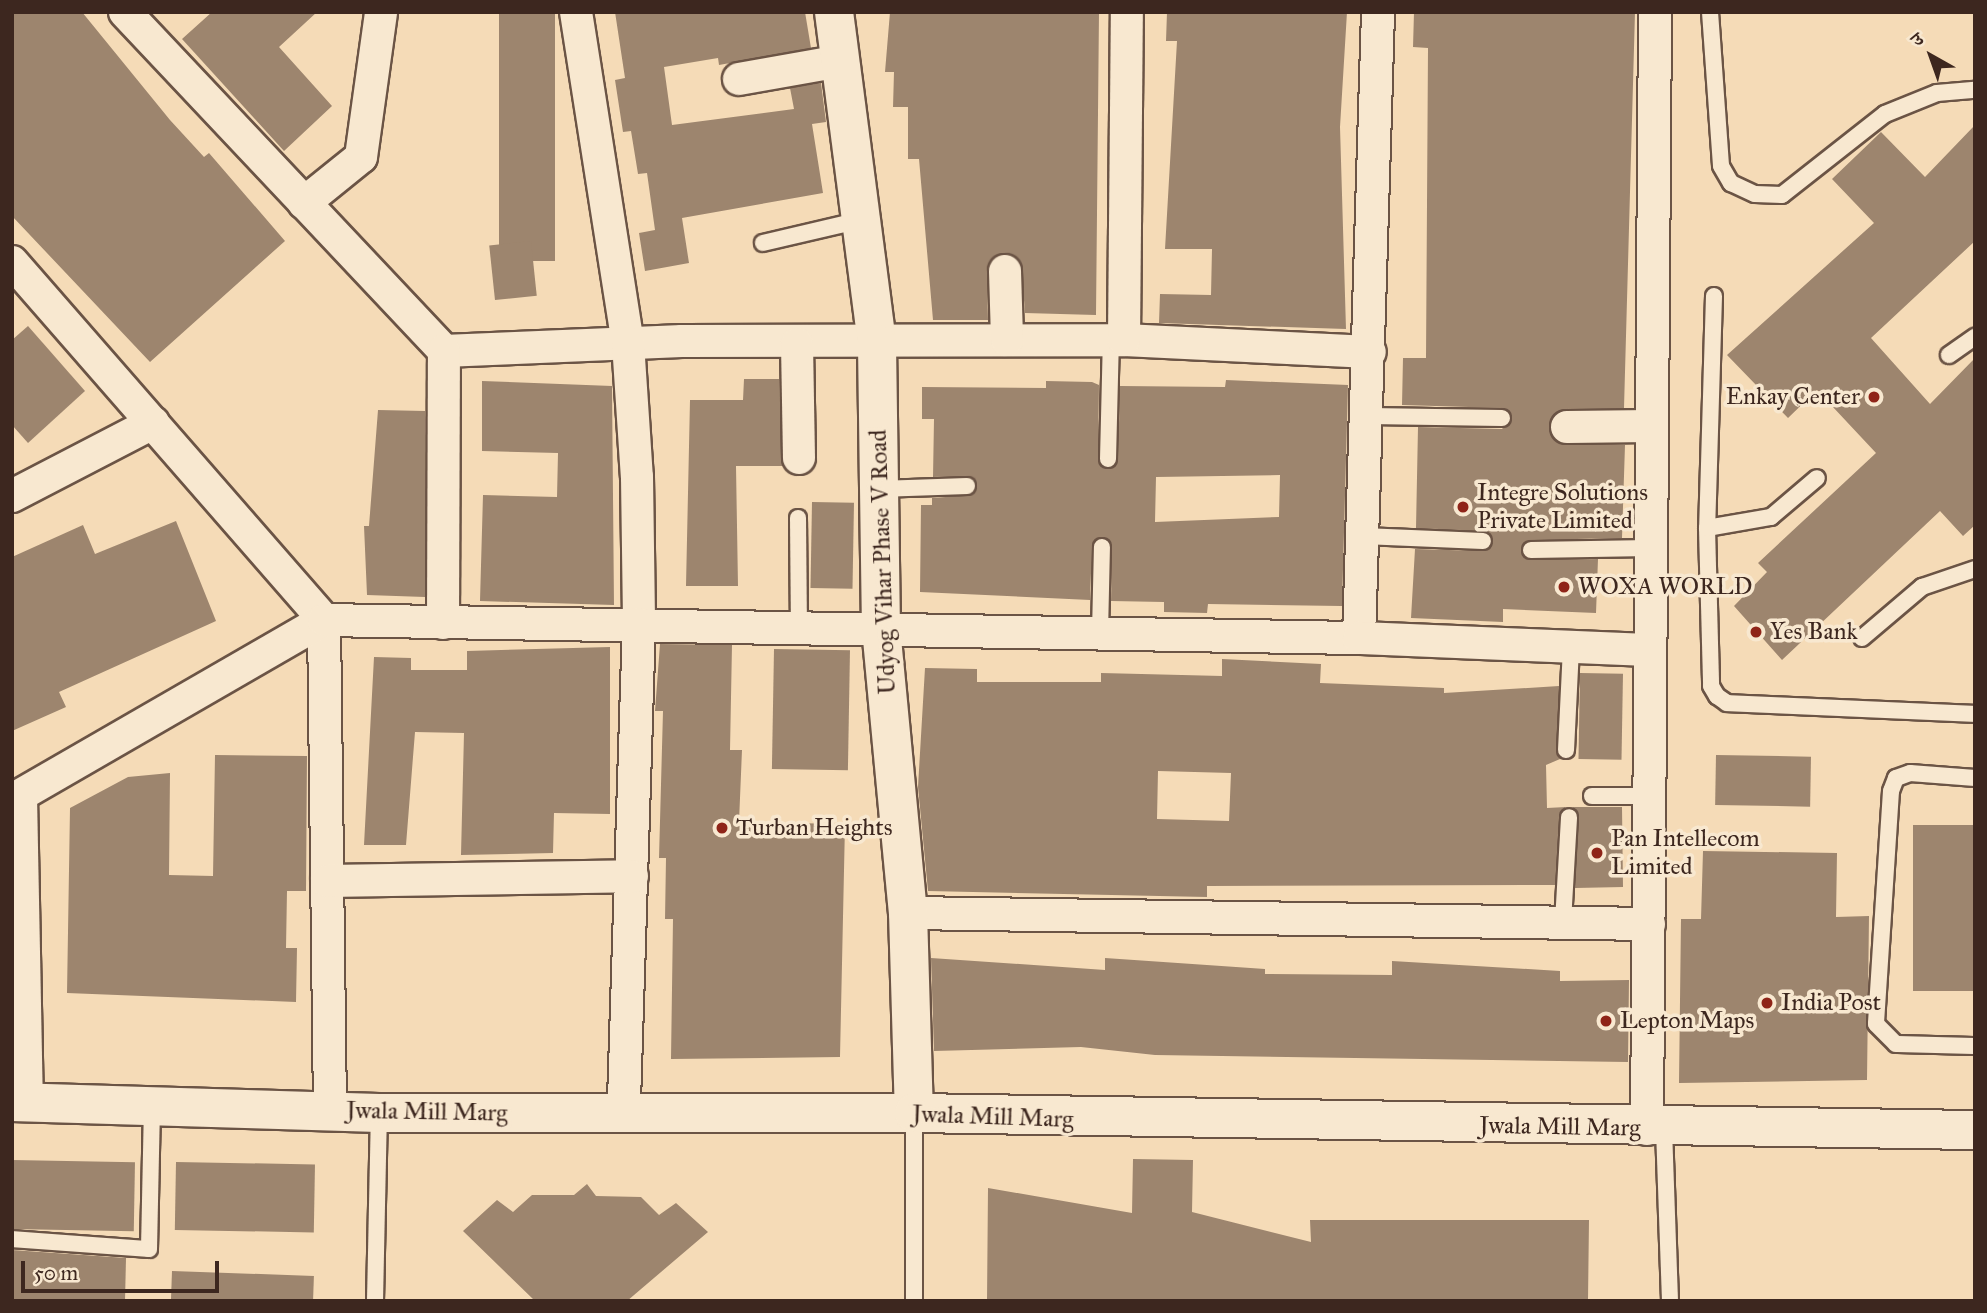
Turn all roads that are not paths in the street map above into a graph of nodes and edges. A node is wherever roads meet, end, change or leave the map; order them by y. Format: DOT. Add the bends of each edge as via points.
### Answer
graph roads {
  1 [pos="125,12"];
  2 [pos="381,12"];
  3 [pos="576,12"];
  4 [pos="834,12"];
  5 [pos="1128,12"];
  6 [pos="1378,12"];
  7 [pos="1655,12"];
  8 [pos="1710,12"];
  9 [pos="841,61"];
  10 [pos="740,79"];
  11 [pos="1975,90"];
  12 [pos="304,203"];
  13 [pos="861,220"];
  14 [pos="763,243"];
  15 [pos="12,262"];
  16 [pos="1005,271"];
  17 [pos="1714,296"];
  18 [pos="1975,337"];
  19 [pos="1007,340"];
  20 [pos="1118,340"];
  21 [pos="628,343"];
  22 [pos="797,344"];
  23 [pos="877,344"];
  24 [pos="444,351"];
  25 [pos="1370,352"];
  26 [pos="1949,355"];
  27 [pos="1368,416"];
  28 [pos="1502,418"];
  29 [pos="153,423"];
  30 [pos="1650,426"];
  31 [pos="1567,427"];
  32 [pos="799,458"];
  33 [pos="1108,459"];
  34 [pos="1817,478"];
  35 [pos="967,486"];
  36 [pos="879,489"];
  37 [pos="12,496"];
  38 [pos="798,518"];
  39 [pos="1707,528"];
  40 [pos="1363,536"];
  41 [pos="1483,541"];
  42 [pos="1102,547"];
  43 [pos="1650,548"];
  44 [pos="1531,550"];
  45 [pos="1975,569"];
  46 [pos="324,620"];
  47 [pos="443,623"];
  48 [pos="639,624"];
  49 [pos="799,625"];
  50 [pos="881,628"];
  51 [pos="1100,633"];
  52 [pos="1359,638"];
  53 [pos="1863,638"];
  54 [pos="1571,647"];
  55 [pos="1650,650"];
  56 [pos="1975,714"];
  57 [pos="1566,750"];
  58 [pos="1975,778"];
  59 [pos="1592,796"];
  60 [pos="1647,796"];
  61 [pos="16,798"];
  62 [pos="1569,817"];
  63 [pos="632,876"];
  64 [pos="327,881"];
  65 [pos="908,913"];
  66 [pos="1563,922"];
  67 [pos="1649,924"];
  68 [pos="1975,1046"];
  69 [pos="19,1102"];
  70 [pos="152,1105"];
  71 [pos="330,1110"];
  72 [pos="379,1113"];
  73 [pos="624,1113"];
  74 [pos="914,1113"];
  75 [pos="1655,1129"];
  76 [pos="1975,1130"];
  77 [pos="12,1239"];
  78 [pos="375,1301"];
  79 [pos="914,1301"];
  80 [pos="1670,1301"];
  1 -- 12 [label="street"];
  2 -- 12 [label="street" via="361,157"];
  3 -- 21 [label="street"];
  4 -- 9 [label="street, Udyog Vihar Phase V Road"];
  5 -- 20 [label="street"];
  6 -- 25 [label="street"];
  7 -- 30 [label="street"];
  8 -- 11 [label="lane" via="1721,166 1731,183 1755,194 1782,195 1885,114 1937,93"];
  9 -- 10 [label="street"];
  9 -- 13 [label="street, Udyog Vihar Phase V Road"];
  12 -- 24 [label="street"];
  13 -- 14 [label="lane"];
  13 -- 23 [label="street, Udyog Vihar Phase V Road"];
  15 -- 29 [label="street"];
  16 -- 19 [label="street"];
  17 -- 39 [label="lane"];
  18 -- 26 [label="lane"];
  19 -- 20 [label="street"];
  19 -- 23 [label="street"];
  20 -- 25 [label="street"];
  20 -- 33 [label="lane"];
  21 -- 22 [label="street"];
  21 -- 24 [label="street"];
  21 -- 48 [label="street"];
  22 -- 23 [label="street"];
  22 -- 32 [label="street"];
  23 -- 36 [label="street, Udyog Vihar Phase V Road"];
  24 -- 47 [label="street"];
  25 -- 27 [label="street"];
  27 -- 28 [label="lane"];
  27 -- 40 [label="street"];
  29 -- 37 [label="street"];
  29 -- 46 [label="street"];
  30 -- 31 [label="street"];
  30 -- 43 [label="street"];
  34 -- 39 [label="lane" via="1771,517"];
  35 -- 36 [label="lane"];
  36 -- 50 [label="street, Udyog Vihar Phase V Road"];
  38 -- 49 [label="lane"];
  39 -- 56 [label="lane" via="1711,686 1727,703"];
  40 -- 41 [label="lane"];
  40 -- 52 [label="street"];
  42 -- 51 [label="lane"];
  43 -- 44 [label="lane"];
  43 -- 55 [label="street"];
  45 -- 53 [label="lane" via="1922,587"];
  46 -- 47 [label="street"];
  46 -- 61 [label="street"];
  46 -- 64 [label="street"];
  47 -- 48 [label="street"];
  48 -- 49 [label="street"];
  48 -- 63 [label="street"];
  49 -- 50 [label="street"];
  50 -- 51 [label="street"];
  50 -- 65 [label="street, Udyog Vihar Phase V Road"];
  51 -- 52 [label="street"];
  52 -- 54 [label="street"];
  54 -- 55 [label="street"];
  54 -- 57 [label="lane"];
  55 -- 60 [label="street"];
  58 -- 68 [label="lane" via="1910,772 1896,778 1891,790 1876,1024 1896,1044"];
  59 -- 60 [label="lane"];
  60 -- 67 [label="street"];
  61 -- 69 [label="street"];
  62 -- 66 [label="lane"];
  63 -- 64 [label="street"];
  63 -- 73 [label="street"];
  64 -- 71 [label="street"];
  65 -- 66 [label="street"];
  65 -- 74 [label="street, Udyog Vihar Phase V Road"];
  66 -- 67 [label="street"];
  67 -- 75 [label="street"];
  69 -- 70 [label="street, Jwala Mill Marg"];
  70 -- 71 [label="street, Jwala Mill Marg"];
  70 -- 77 [label="lane" via="149,1249"];
  71 -- 72 [label="street, Jwala Mill Marg"];
  72 -- 73 [label="street, Jwala Mill Marg"];
  72 -- 78 [label="lane"];
  73 -- 74 [label="street, Jwala Mill Marg"];
  74 -- 75 [label="street, Jwala Mill Marg"];
  74 -- 79 [label="lane"];
  75 -- 76 [label="street, Jwala Mill Marg"];
  75 -- 80 [label="lane"];
}
